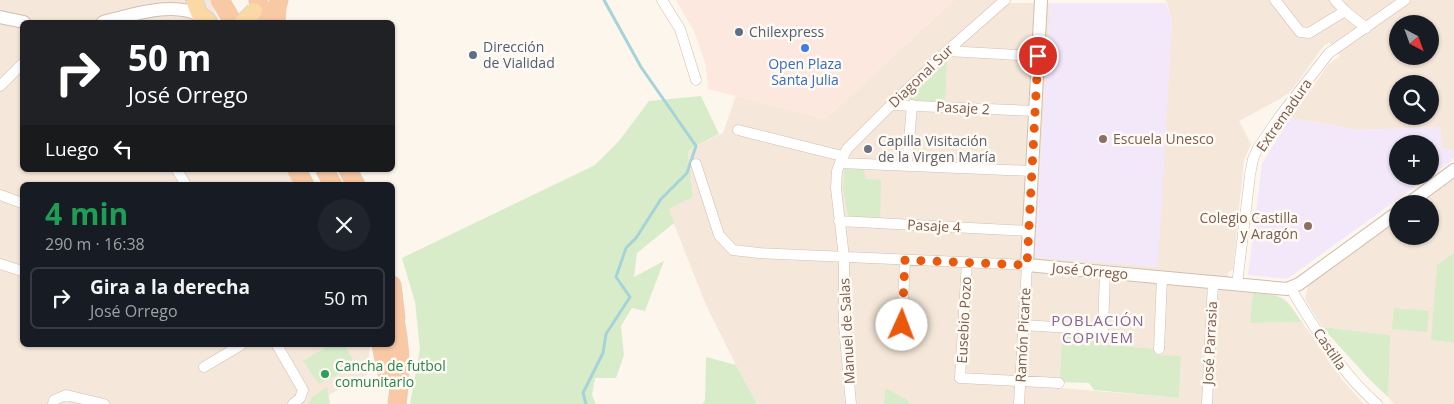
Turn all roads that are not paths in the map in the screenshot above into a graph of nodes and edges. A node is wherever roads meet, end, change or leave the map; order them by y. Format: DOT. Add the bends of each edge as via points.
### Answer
graph roads {
  1 [pos="179,0"];
  2 [pos="194,0"];
  3 [pos="220,0"];
  4 [pos="233,0"];
  5 [pos="279,0"];
  6 [pos="662,0"];
  7 [pos="1005,0"];
  8 [pos="1041,0"];
  9 [pos="1275,0"];
  10 [pos="1335,0"];
  11 [pos="1405,0"];
  12 [pos="168,7"];
  13 [pos="1345,11"];
  14 [pos="254,13"];
  15 [pos="0,17"];
  16 [pos="205,19"];
  17 [pos="112,20"];
  18 [pos="232,20"];
  19 [pos="276,20"];
  20 [pos="20,21"];
  21 [pos="1366,28"];
  22 [pos="947,51"];
  23 [pos="1038,56"];
  24 [pos="20,66"];
  25 [pos="696,80"];
  26 [pos="0,86"];
  27 [pos="891,105"];
  28 [pos="912,105"];
  29 [pos="1035,112"];
  30 [pos="738,130"];
  31 [pos="841,160"];
  32 [pos="696,164"];
  33 [pos="907,165"];
  34 [pos="1454,170"];
  35 [pos="1032,172"];
  36 [pos="0,195"];
  37 [pos="1420,195"];
  38 [pos="20,202"];
  39 [pos="1389,219"];
  40 [pos="839,221"];
  41 [pos="1029,231"];
  42 [pos="844,257"];
  43 [pos="905,260"];
  44 [pos="967,262"];
  45 [pos="0,264"];
  46 [pos="1027,265"];
  47 [pos="20,270"];
  48 [pos="1105,272"];
  49 [pos="1162,278"];
  50 [pos="1214,283"];
  51 [pos="1237,285"];
  52 [pos="1291,289"];
  53 [pos="395,310"];
  54 [pos="395,319"];
  55 [pos="902,325"];
  56 [pos="1024,325"];
  57 [pos="397,326"];
  58 [pos="238,347"];
  59 [pos="278,347"];
  60 [pos="381,347"];
  61 [pos="388,347"];
  62 [pos="1158,349"];
  63 [pos="204,367"];
  64 [pos="388,378"];
  65 [pos="1020,380"];
  66 [pos="1059,383"];
  67 [pos="53,404"];
  68 [pos="104,404"];
  69 [pos="293,404"];
  70 [pos="385,404"];
  71 [pos="397,404"];
  72 [pos="851,404"];
  73 [pos="1019,404"];
  74 [pos="1207,404"];
  75 [pos="1377,404"];
  1 -- 12 [label="street"];
  2 -- 16 [label="main road"];
  3 -- 18 [label="highway"];
  4 -- 14 [label="highway"];
  5 -- 19 [label="highway"];
  6 -- 25 [label="street" via="680,28"];
  7 -- 22 [label="street, Diagonal Sur"];
  8 -- 23 [label="street"];
  9 -- 13 [label="street" via="1300,32 1310,33"];
  10 -- 13 [label="street"];
  11 -- 21 [label="street, Extremadura"];
  12 -- 16 [label="street" via="190,10"];
  12 -- 17 [label="street"];
  13 -- 21 [label="street"];
  15 -- 20 [label="street"];
  21 -- 51 [label="street, Extremadura" via="1329,53 1258,148 1250,175"];
  22 -- 23 [label="street"];
  22 -- 27 [label="street, Diagonal Sur"];
  23 -- 29 [label="street"];
  24 -- 26 [label="street"];
  27 -- 28 [label="street, Pasaje 2"];
  27 -- 31 [label="street, Diagonal Sur" via="847,149"];
  28 -- 29 [label="street, Pasaje 2"];
  28 -- 33 [label="street"];
  29 -- 35 [label="street"];
  30 -- 31 [label="street"];
  31 -- 33 [label="street"];
  31 -- 40 [label="street" via="836,179"];
  32 -- 42 [label="street, José Orrego" via="719,235 734,250"];
  33 -- 35 [label="street"];
  34 -- 37 [label="street"];
  35 -- 41 [label="street"];
  36 -- 38 [label="street"];
  39 -- 52 [label="street"];
  40 -- 41 [label="street, Pasaje 4"];
  40 -- 42 [label="street"];
  41 -- 46 [label="street"];
  42 -- 43 [label="street, José Orrego"];
  42 -- 72 [label="street, Manuel de Salas" via="844,326"];
  43 -- 44 [label="street, José Orrego"];
  43 -- 55 [label="street"];
  44 -- 46 [label="street, José Orrego"];
  44 -- 65 [label="street, Eusebio Pozo" via="960,378"];
  45 -- 47 [label="street"];
  46 -- 48 [label="street, José Orrego"];
  46 -- 56 [label="street, Ramón Picarte"];
  48 -- 49 [label="street, José Orrego"];
  48 -- 56 [label="street" via="1102,330"];
  49 -- 50 [label="street, José Orrego"];
  49 -- 62 [label="street"];
  50 -- 51 [label="street, José Orrego"];
  50 -- 74 [label="street, José Parrasia"];
  51 -- 52 [label="street, José Orrego"];
  52 -- 75 [label="street, Castilla" via="1329,350"];
  53 -- 57 [label="highway"];
  54 -- 57 [label="highway"];
  56 -- 65 [label="street, Ramón Picarte"];
  57 -- 71 [label="highway" via="401,357"];
  58 -- 63 [label="street"];
  59 -- 69 [label="street" via="302,385 303,394"];
  60 -- 64 [label="highway"];
  61 -- 64 [label="highway"];
  64 -- 70 [label="highway"];
  65 -- 66 [label="street"];
  65 -- 73 [label="street, Ramón Picarte"];
  67 -- 68 [label="street" via="54,400 66,395"];
}
